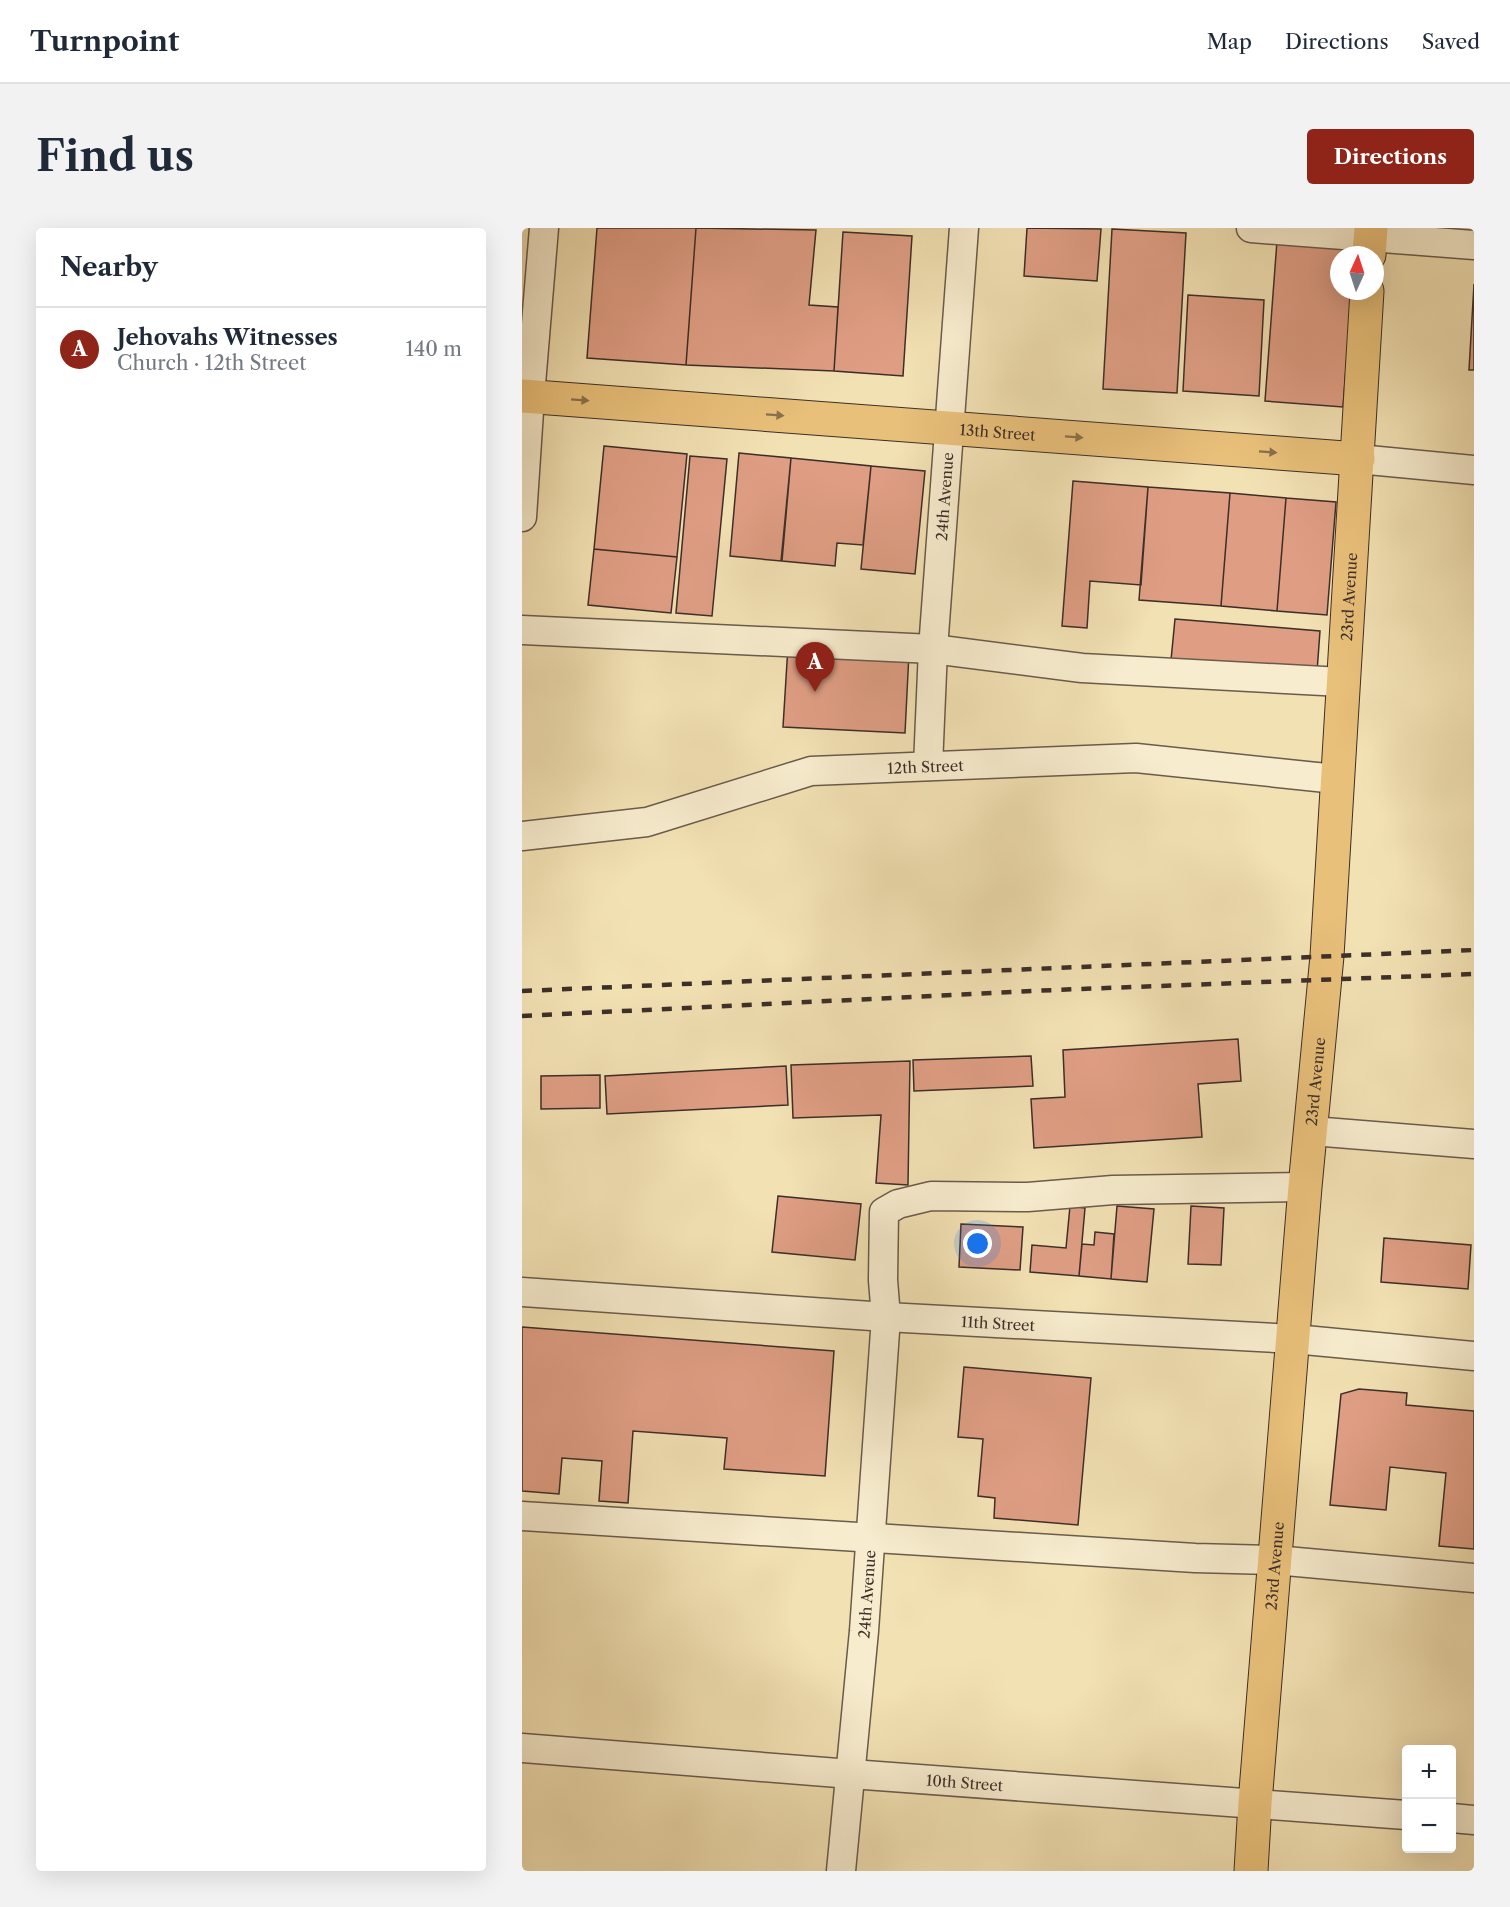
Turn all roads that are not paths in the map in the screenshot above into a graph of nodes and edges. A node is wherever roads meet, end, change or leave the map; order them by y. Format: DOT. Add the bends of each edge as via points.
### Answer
graph roads {
  1 [pos="544,228"];
  2 [pos="964,228"];
  3 [pos="1251,228"];
  4 [pos="1370,240"];
  5 [pos="1474,245"];
  6 [pos="1367,300"];
  7 [pos="526,396"];
  8 [pos="949,428"];
  9 [pos="1358,459"];
  10 [pos="1474,470"];
  11 [pos="522,517"];
  12 [pos="522,630"];
  13 [pos="933,649"];
  14 [pos="1342,682"];
  15 [pos="928,766"];
  16 [pos="1336,780"];
  17 [pos="522,836"];
  18 [pos="1312,1131"];
  19 [pos="1474,1144"];
  20 [pos="1305,1187"];
  21 [pos="522,1292"];
  22 [pos="886,1317"];
  23 [pos="1294,1339"];
  24 [pos="1474,1356"];
  25 [pos="522,1516"];
  26 [pos="871,1538"];
  27 [pos="1275,1560"];
  28 [pos="1474,1578"];
  29 [pos="522,1748"];
  30 [pos="851,1774"];
  31 [pos="1255,1803"];
  32 [pos="1402,1815"];
  33 [pos="1456,1818"];
  34 [pos="1474,1820"];
  35 [pos="841,1871"];
  36 [pos="1251,1871"];
  1 -- 7 [label="street"];
  2 -- 8 [label="street, 24th Avenue"];
  3 -- 4 [label="street"];
  4 -- 5 [label="street"];
  6 -- 9 [label="main road, 23rd Avenue"];
  7 -- 8 [label="main road, 13th Street, one-way"];
  7 -- 11 [label="street"];
  8 -- 9 [label="main road, 13th Street, one-way"];
  8 -- 13 [label="street, 24th Avenue"];
  9 -- 10 [label="street, 13th Street"];
  9 -- 14 [label="main road, 23rd Avenue"];
  12 -- 13 [label="street"];
  13 -- 14 [label="street" via="1082,668"];
  13 -- 15 [label="street, 24th Avenue"];
  14 -- 16 [label="main road, 23rd Avenue"];
  15 -- 16 [label="street, 12th Street" via="1136,758"];
  15 -- 17 [label="street, 12th Street" via="811,771 647,822"];
  16 -- 18 [label="main road, 23rd Avenue" via="1327,956"];
  18 -- 19 [label="street"];
  18 -- 20 [label="main road, 23rd Avenue"];
  20 -- 22 [label="street, 24th Avenue" via="1113,1190 1028,1197 931,1196 898,1204 884,1212"];
  20 -- 23 [label="main road, 23rd Avenue"];
  21 -- 22 [label="street, 11th Street"];
  22 -- 23 [label="street, 11th Street"];
  22 -- 26 [label="street, 24th Avenue"];
  23 -- 24 [label="street, 11th Street"];
  23 -- 27 [label="main road, 23rd Avenue"];
  25 -- 26 [label="street"];
  26 -- 27 [label="street"];
  26 -- 30 [label="street, 24th Avenue"];
  27 -- 28 [label="street"];
  27 -- 31 [label="main road, 23rd Avenue"];
  29 -- 30 [label="street, 10th Street"];
  30 -- 31 [label="street, 10th Street"];
  30 -- 35 [label="street, 24th Avenue"];
  31 -- 32 [label="street, 10th Street"];
  31 -- 36 [label="main road, 23rd Avenue"];
  33 -- 34 [label="street"];
}
